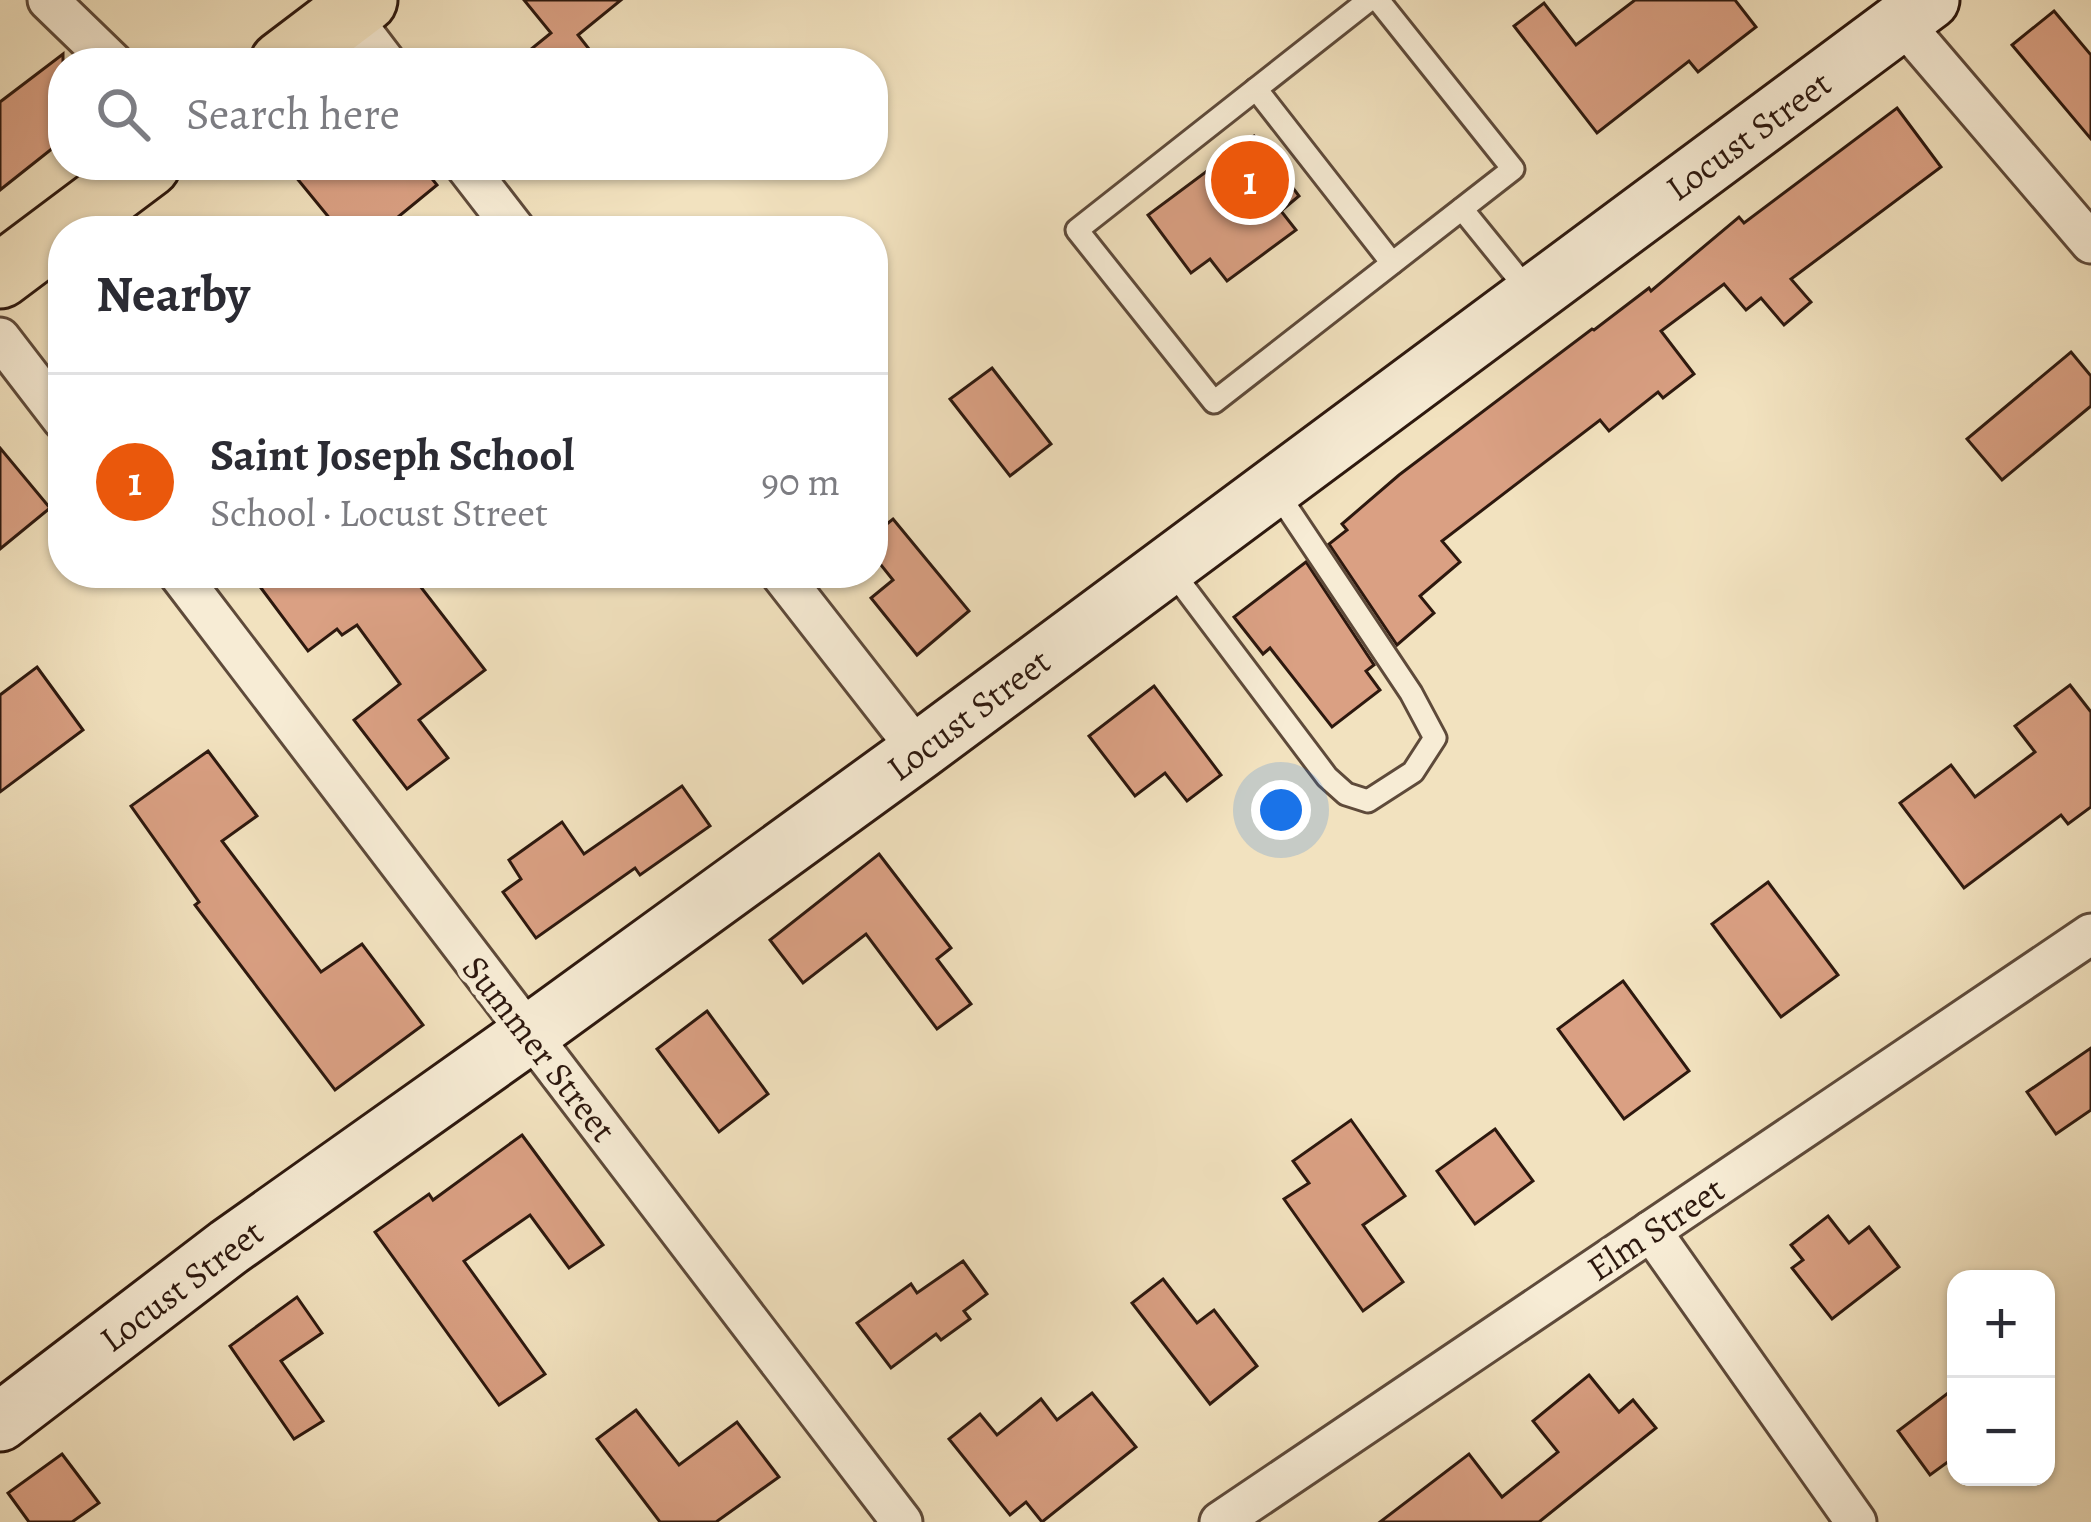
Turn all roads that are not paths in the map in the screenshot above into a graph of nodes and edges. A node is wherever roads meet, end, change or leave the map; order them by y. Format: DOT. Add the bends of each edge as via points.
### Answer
graph roads {
  1 [pos="49,0"];
  2 [pos="1369,0"];
  3 [pos="1378,0"];
  4 [pos="356,6"];
  5 [pos="1916,11"];
  6 [pos="98,48"];
  7 [pos="301,48"];
  8 [pos="378,48"];
  9 [pos="1256,89"];
  10 [pos="128,180"];
  11 [pos="477,180"];
  12 [pos="1462,209"];
  13 [pos="80,216"];
  14 [pos="504,216"];
  15 [pos="48,240"];
  16 [pos="2091,243"];
  17 [pos="1392,263"];
  18 [pos="0,276"];
  19 [pos="1532,294"];
  20 [pos="0,338"];
  21 [pos="48,401"];
  22 [pos="1273,486"];
  23 [pos="1168,566"];
  24 [pos="189,588"];
  25 [pos="792,588"];
  26 [pos="919,752"];
  27 [pos="2091,934"];
  28 [pos="528,1035"];
  29 [pos="1651,1231"];
  30 [pos="0,1422"];
  31 [pos="902,1522"];
  32 [pos="1220,1522"];
  33 [pos="1856,1522"];
  1 -- 6 [label="street"];
  2 -- 9 [label="lane"];
  3 -- 12 [label="lane" via="1513,169"];
  4 -- 7 [label="main road"];
  4 -- 8 [label="street"];
  5 -- 16 [label="street"];
  5 -- 19 [label="street, Locust Street"];
  9 -- 17 [label="lane"];
  9 -- 17 [label="lane" via="1077,230 1214,402"];
  10 -- 13 [label="main road"];
  11 -- 14 [label="street"];
  12 -- 17 [label="lane"];
  12 -- 19 [label="lane"];
  15 -- 18 [label="main road"];
  19 -- 22 [label="street, Locust Street"];
  20 -- 21 [label="street"];
  22 -- 23 [label="street, Locust Street"];
  22 -- 23 [label="lane" via="1435,738 1414,772 1368,801 1346,794"];
  23 -- 26 [label="street, Locust Street"];
  24 -- 28 [label="street, Summer Street"];
  25 -- 26 [label="street"];
  26 -- 28 [label="street, Locust Street"];
  27 -- 29 [label="street, Elm Street"];
  28 -- 30 [label="street, Locust Street" via="229,1246"];
  28 -- 31 [label="street, Summer Street"];
  29 -- 32 [label="street, Elm Street"];
  29 -- 33 [label="street"];
}
